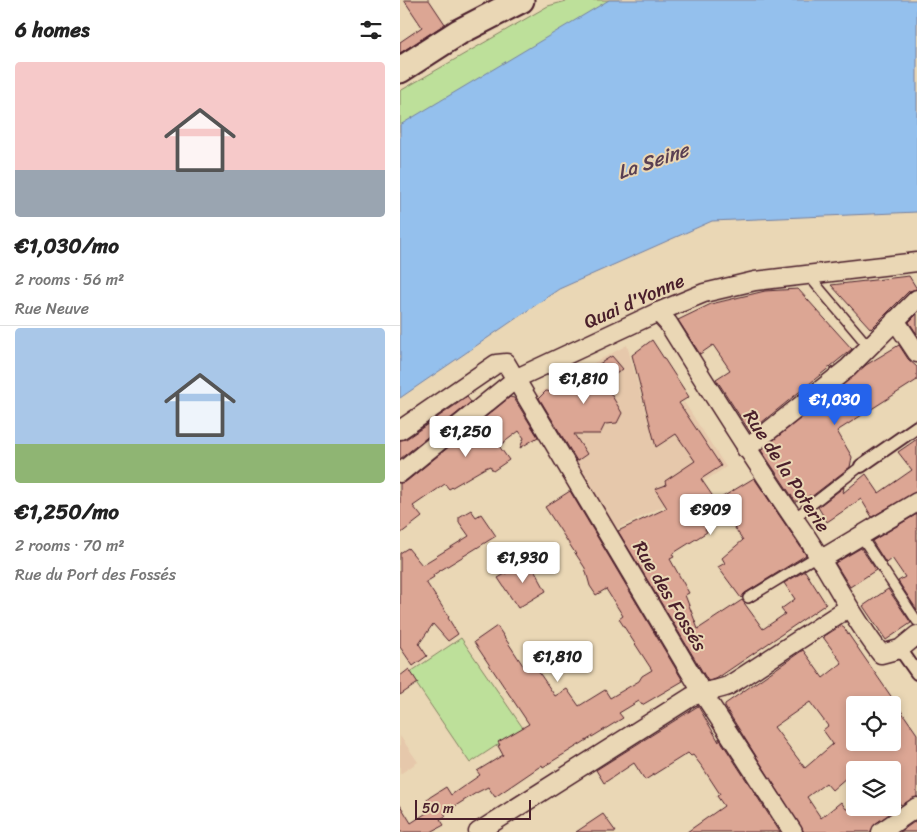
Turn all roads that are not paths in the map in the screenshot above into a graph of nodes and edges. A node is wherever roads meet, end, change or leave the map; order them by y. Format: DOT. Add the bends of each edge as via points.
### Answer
graph roads {
  1 [pos="520,0"];
  2 [pos="400,70"];
  3 [pos="917,263"];
  4 [pos="808,275"];
  5 [pos="917,299"];
  6 [pos="658,312"];
  7 [pos="896,320"];
  8 [pos="869,347"];
  9 [pos="917,353"];
  10 [pos="517,378"];
  11 [pos="917,427"];
  12 [pos="400,430"];
  13 [pos="746,449"];
  14 [pos="862,466"];
  15 [pos="400,473"];
  16 [pos="917,502"];
  17 [pos="793,519"];
  18 [pos="861,536"];
  19 [pos="819,558"];
  20 [pos="748,598"];
  21 [pos="848,608"];
  22 [pos="917,621"];
  23 [pos="917,635"];
  24 [pos="900,649"];
  25 [pos="917,673"];
  26 [pos="702,692"];
  27 [pos="917,807"];
  28 [pos="478,832"];
  29 [pos="793,832"];
  30 [pos="881,832"];
  1 -- 2 [label="main road" via="459,32"];
  3 -- 4 [label="street, Quai d'Yonne"];
  4 -- 6 [label="street, Quai d'Yonne" via="755,281 704,294"];
  4 -- 8 [label="lane"];
  5 -- 7 [label="street"];
  6 -- 10 [label="street, Quai d'Yonne"];
  6 -- 13 [label="street, Rue de la Poterie"];
  7 -- 8 [label="street"];
  7 -- 9 [label="street"];
  8 -- 13 [label="street" via="848,368"];
  10 -- 12 [label="street" via="506,363 496,364"];
  10 -- 15 [label="street, Quai d'Yonne"];
  10 -- 26 [label="street, Rue des Fossés"];
  11 -- 14 [label="street"];
  13 -- 17 [label="street, Rue de la Poterie"];
  14 -- 17 [label="lane"];
  16 -- 18 [label="street"];
  17 -- 19 [label="street, Rue de la Poterie"];
  18 -- 19 [label="street"];
  18 -- 22 [label="lane"];
  19 -- 20 [label="lane"];
  19 -- 21 [label="street, Rue de la Poterie"];
  21 -- 24 [label="street, Rue de la Poterie" via="882,654"];
  21 -- 26 [label="street" via="728,686"];
  23 -- 24 [label="street"];
  24 -- 25 [label="street"];
  26 -- 28 [label="street"];
  26 -- 29 [label="street, Rue des Fossés"];
  27 -- 30 [label="street"];
}
